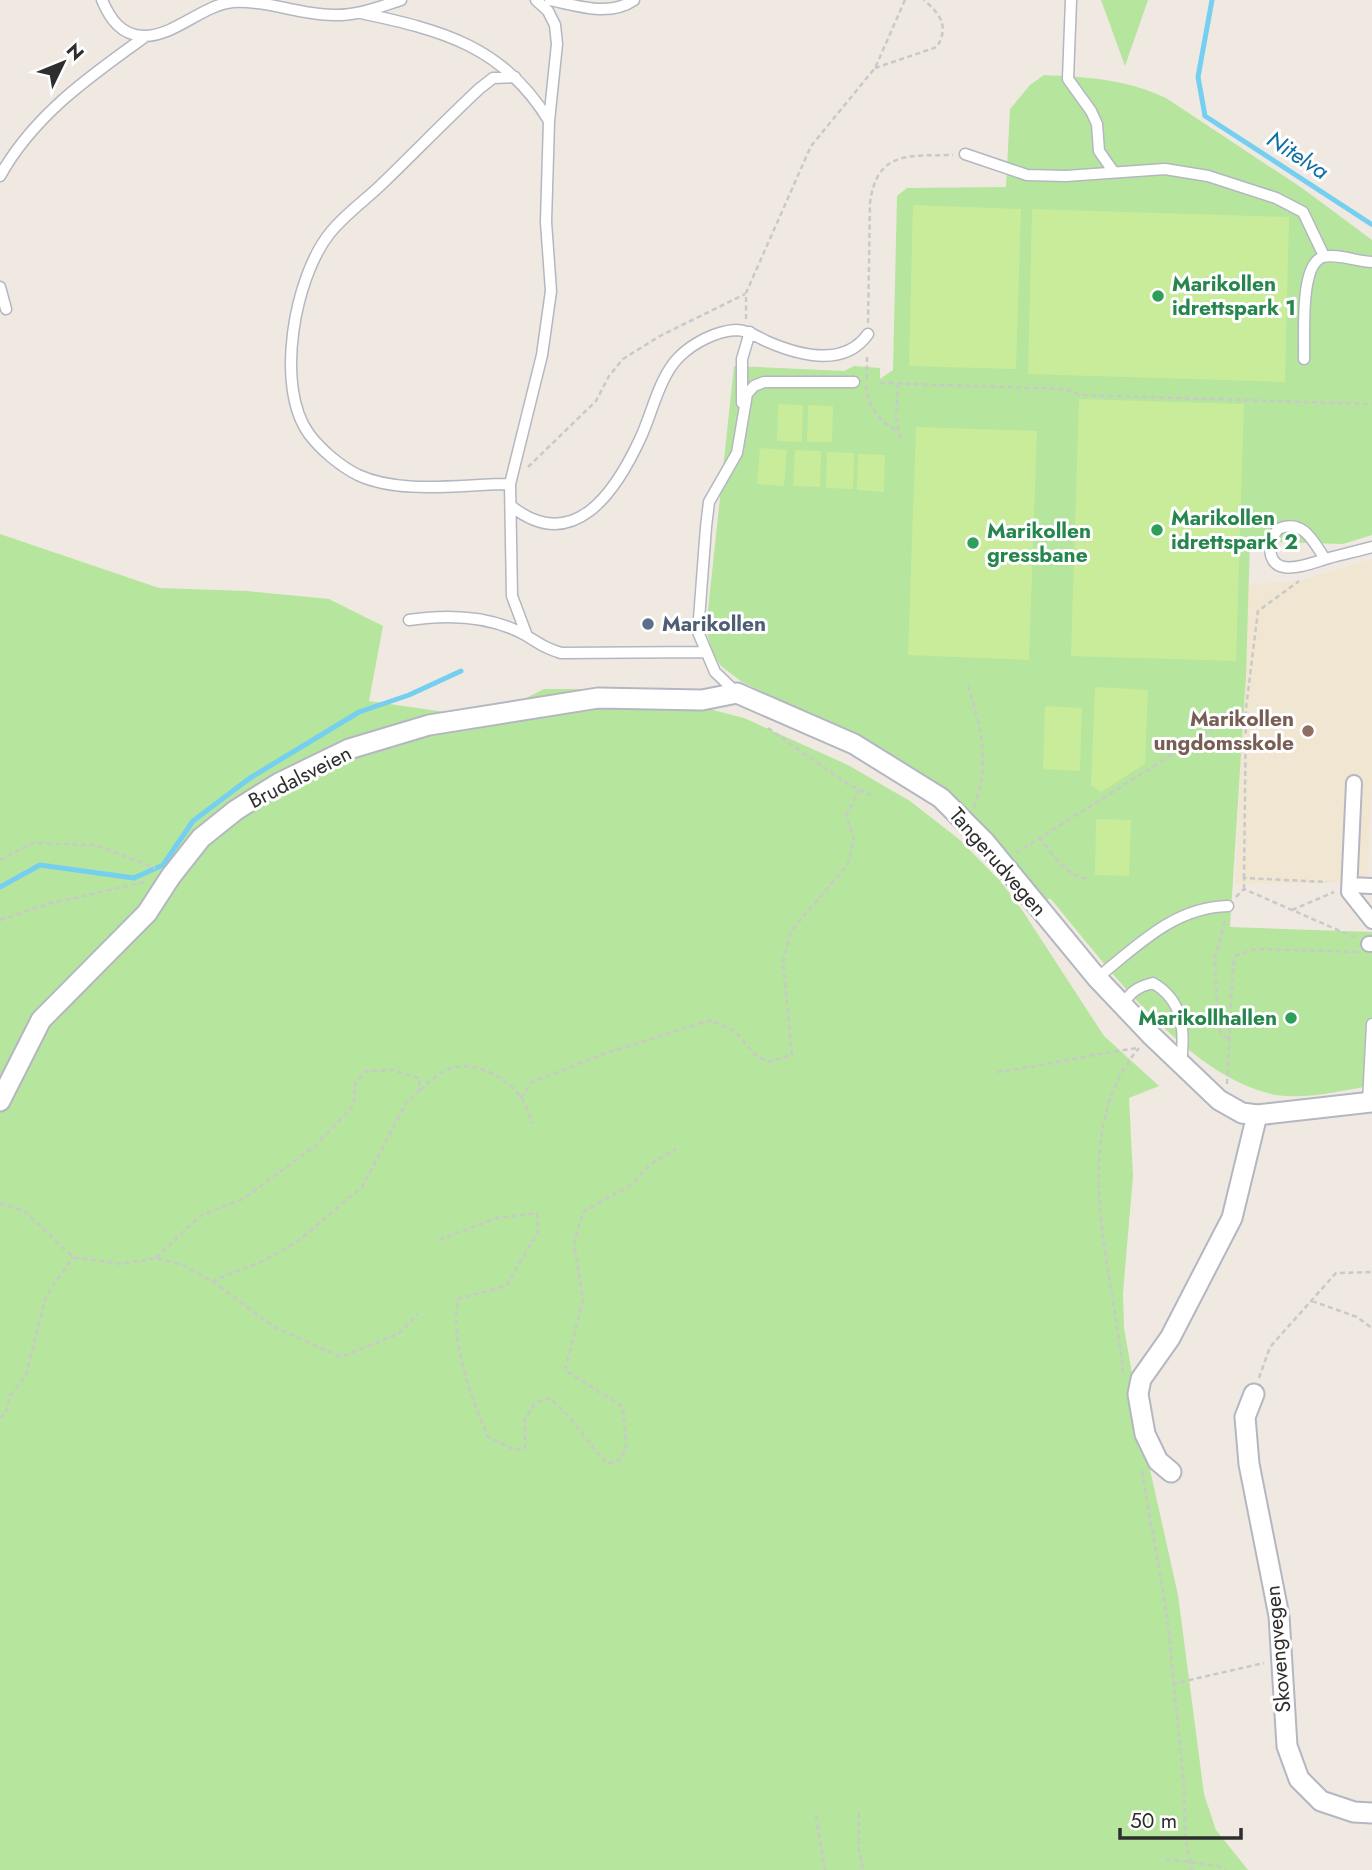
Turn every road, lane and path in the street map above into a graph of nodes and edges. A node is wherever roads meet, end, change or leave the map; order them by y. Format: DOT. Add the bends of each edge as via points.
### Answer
graph roads {
  1 [pos="102,0"];
  2 [pos="401,0"];
  3 [pos="536,0"];
  4 [pos="551,0"];
  5 [pos="634,0"];
  6 [pos="905,0"];
  7 [pos="925,0"];
  8 [pos="1071,0"];
  9 [pos="361,13"];
  10 [pos="146,36"];
  11 [pos="875,68"];
  12 [pos="515,77"];
  13 [pos="549,121"];
  14 [pos="965,155"];
  15 [pos="1112,171"];
  16 [pos="0,176"];
  17 [pos="1324,257"];
  18 [pos="1372,262"];
  19 [pos="0,287"];
  20 [pos="746,293"];
  21 [pos="6,309"];
  22 [pos="750,332"];
  23 [pos="868,334"];
  24 [pos="1304,359"];
  25 [pos="854,382"];
  26 [pos="880,383"];
  27 [pos="898,383"];
  28 [pos="1372,404"];
  29 [pos="743,414"];
  30 [pos="899,431"];
  31 [pos="901,443"];
  32 [pos="510,484"];
  33 [pos="512,506"];
  34 [pos="1372,547"];
  35 [pos="1325,559"];
  36 [pos="1299,581"];
  37 [pos="410,620"];
  38 [pos="527,636"];
  39 [pos="705,652"];
  40 [pos="968,686"];
  41 [pos="737,693"];
  42 [pos="1246,708"];
  43 [pos="765,726"];
  44 [pos="1354,783"];
  45 [pos="859,790"];
  46 [pos="871,795"];
  47 [pos="969,825"];
  48 [pos="1040,837"];
  49 [pos="0,860"];
  50 [pos="1002,863"];
  51 [pos="151,865"];
  52 [pos="170,876"];
  53 [pos="1090,878"];
  54 [pos="1244,878"];
  55 [pos="1327,882"];
  56 [pos="1350,885"];
  57 [pos="1372,886"];
  58 [pos="1244,889"];
  59 [pos="1228,906"];
  60 [pos="1292,910"];
  61 [pos="0,920"];
  62 [pos="1372,921"];
  63 [pos="1367,946"];
  64 [pos="1097,978"];
  65 [pos="1122,1006"];
  66 [pos="1372,1024"];
  67 [pos="1230,1039"];
  68 [pos="1145,1042"];
  69 [pos="1181,1065"];
  70 [pos="997,1072"];
  71 [pos="420,1090"];
  72 [pos="521,1098"];
  73 [pos="1219,1100"];
  74 [pos="0,1101"];
  75 [pos="1370,1102"];
  76 [pos="1257,1115"];
  77 [pos="531,1124"];
  78 [pos="676,1149"];
  79 [pos="0,1203"];
  80 [pos="439,1240"];
  81 [pos="73,1257"];
  82 [pos="156,1258"];
  83 [pos="1372,1272"];
  84 [pos="212,1281"];
  85 [pos="1312,1301"];
  86 [pos="418,1314"];
  87 [pos="1372,1328"];
  88 [pos="1123,1380"];
  89 [pos="1254,1394"];
  90 [pos="0,1418"];
  91 [pos="1141,1467"];
  92 [pos="1171,1472"];
  93 [pos="1280,1658"];
  94 [pos="1172,1684"];
  95 [pos="1372,1812"];
  96 [pos="859,1813"];
  97 [pos="816,1816"];
  98 [pos="1166,1859"];
  99 [pos="1189,1861"];
  100 [pos="825,1870"];
  101 [pos="863,1870"];
  102 [pos="1192,1870"];
  103 [pos="1225,1870"];
  1 -- 10 [label="lane" via="109,16 125,32"];
  2 -- 9 [label="lane"];
  3 -- 13 [label="lane" via="555,25"];
  4 -- 5 [label="lane" via="596,10 625,6"];
  6 -- 11 [label="path"];
  7 -- 11 [label="path" via="943,20 945,33 937,47"];
  8 -- 15 [label="lane" via="1068,79 1091,111 1099,150"];
  9 -- 10 [label="lane" via="332,16 261,1 232,2"];
  9 -- 12 [label="lane" via="434,29 474,47"];
  10 -- 16 [label="lane" via="68,93 37,125"];
  11 -- 20 [label="path" via="811,146"];
  12 -- 13 [label="lane"];
  12 -- 32 [label="lane" via="493,78 479,89 330,232 306,272 293,332 294,394 308,432 333,458 359,475 401,485"];
  13 -- 32 [label="lane" via="551,291 542,355"];
  14 -- 15 [label="lane" via="1027,175"];
  14 -- 23 [label="path" via="904,156 879,170 870,202"];
  15 -- 17 [label="lane" via="1165,169 1209,176 1276,198 1303,212"];
  17 -- 18 [label="lane"];
  17 -- 24 [label="lane" via="1313,264 1307,277"];
  19 -- 21 [label="lane"];
  20 -- 22 [label="path" via="744,312"];
  20 -- 32 [label="path" via="623,359 596,401"];
  22 -- 23 [label="lane" via="788,349 816,355 840,355"];
  22 -- 29 [label="lane" via="740,382"];
  22 -- 33 [label="lane" via="716,335 698,342 675,361 639,441 598,504 582,518 562,526 542,525"];
  23 -- 30 [label="path" via="868,398 883,421"];
  25 -- 29 [label="lane" via="760,383 747,394"];
  26 -- 27 [label="path"];
  27 -- 28 [label="path" via="1066,389 1079,395"];
  27 -- 30 [label="path"];
  29 -- 39 [label="lane" via="737,453 713,493 707,514 698,632"];
  30 -- 31 [label="path"];
  32 -- 33 [label="lane"];
  33 -- 38 [label="lane" via="512,596"];
  34 -- 35 [label="lane"];
  35 -- 35 [label="lane" via="1300,527 1278,529 1270,541 1271,557 1283,567"];
  36 -- 42 [label="path" via="1258,611"];
  37 -- 38 [label="lane" via="465,617"];
  38 -- 39 [label="lane" via="561,653"];
  39 -- 41 [label="lane" via="715,672"];
  40 -- 47 [label="path" via="984,740 978,799"];
  41 -- 47 [label="street, Tangerudvegen" via="854,744 941,798"];
  41 -- 52 [label="street, Brudalsveien" via="702,700 583,699 429,725 349,749 236,810 201,838"];
  42 -- 48 [label="path"];
  42 -- 54 [label="path"];
  43 -- 45 [label="path"];
  44 -- 56 [label="street"];
  45 -- 46 [label="path"];
  45 -- 72 [label="path" via="846,816 854,838 848,864 791,931 783,962 792,1055 768,1062 754,1054 736,1032 711,1020 532,1082"];
  47 -- 50 [label="street, Tangerudvegen"];
  48 -- 50 [label="path"];
  48 -- 53 [label="path" via="1063,866"];
  49 -- 51 [label="path" via="33,843 96,845"];
  50 -- 64 [label="street, Tangerudvegen"];
  52 -- 61 [label="path"];
  52 -- 74 [label="street, Brudalsveien" via="147,914 41,1020"];
  54 -- 55 [label="path"];
  54 -- 58 [label="path"];
  56 -- 57 [label="street"];
  56 -- 60 [label="path"];
  56 -- 62 [label="street" via="1349,892"];
  58 -- 59 [label="path"];
  58 -- 60 [label="path"];
  59 -- 64 [label="lane" via="1201,908 1175,918"];
  59 -- 67 [label="path" via="1215,958 1218,1028"];
  60 -- 63 [label="path"];
  63 -- 67 [label="path" via="1256,948 1237,955"];
  64 -- 65 [label="street, Tangerudvegen"];
  65 -- 68 [label="street, Tangerudvegen"];
  65 -- 69 [label="lane" via="1129,993 1141,986 1153,983 1167,991 1181,1018"];
  66 -- 75 [label="lane"];
  67 -- 73 [label="path" via="1228,1082"];
  68 -- 69 [label="street, Tangerudvegen"];
  68 -- 70 [label="path" via="1056,1065"];
  68 -- 88 [label="path" via="1118,1081 1098,1170 1100,1218"];
  69 -- 73 [label="street, Tangerudvegen"];
  71 -- 72 [label="path" via="435,1075 471,1066 495,1075"];
  71 -- 82 [label="path" via="419,1078 392,1070 366,1071 355,1083 354,1105 315,1146 243,1199 200,1216"];
  71 -- 84 [label="path" via="406,1103 362,1187 298,1241"];
  72 -- 77 [label="path" via="531,1110"];
  73 -- 76 [label="street, Tangerudvegen" via="1242,1113"];
  75 -- 76 [label="street, Tangerudvegen"];
  76 -- 92 [label="street" via="1232,1219 1170,1338 1140,1379 1145,1434 1158,1461"];
  78 -- 80 [label="path" via="652,1163 631,1185 583,1212 574,1243 583,1300 565,1370 623,1407 626,1448 621,1459 607,1464 550,1398 536,1402 525,1419 525,1448 515,1450 488,1437 476,1409 454,1319 458,1299 506,1286 538,1232 537,1213 497,1218"];
  79 -- 81 [label="path" via="24,1211"];
  81 -- 82 [label="path" via="121,1264"];
  81 -- 90 [label="path" via="46,1296 26,1375 9,1396"];
  82 -- 84 [label="path" via="183,1265"];
  83 -- 85 [label="path" via="1336,1273"];
  84 -- 86 [label="path" via="274,1327 341,1357 398,1334"];
  85 -- 87 [label="path" via="1357,1317"];
  85 -- 89 [label="path" via="1270,1347"];
  89 -- 93 [label="street, Skovengvegen" via="1245,1418 1249,1464 1279,1616"];
  91 -- 94 [label="path" via="1166,1605"];
  93 -- 94 [label="path"];
  93 -- 95 [label="street, Skovengvegen" via="1287,1746 1299,1779 1321,1801 1354,1812"];
  94 -- 99 [label="path"];
  96 -- 101 [label="path"];
  97 -- 100 [label="path"];
  98 -- 99 [label="path"];
  99 -- 102 [label="path"];
  99 -- 103 [label="path"];
}
